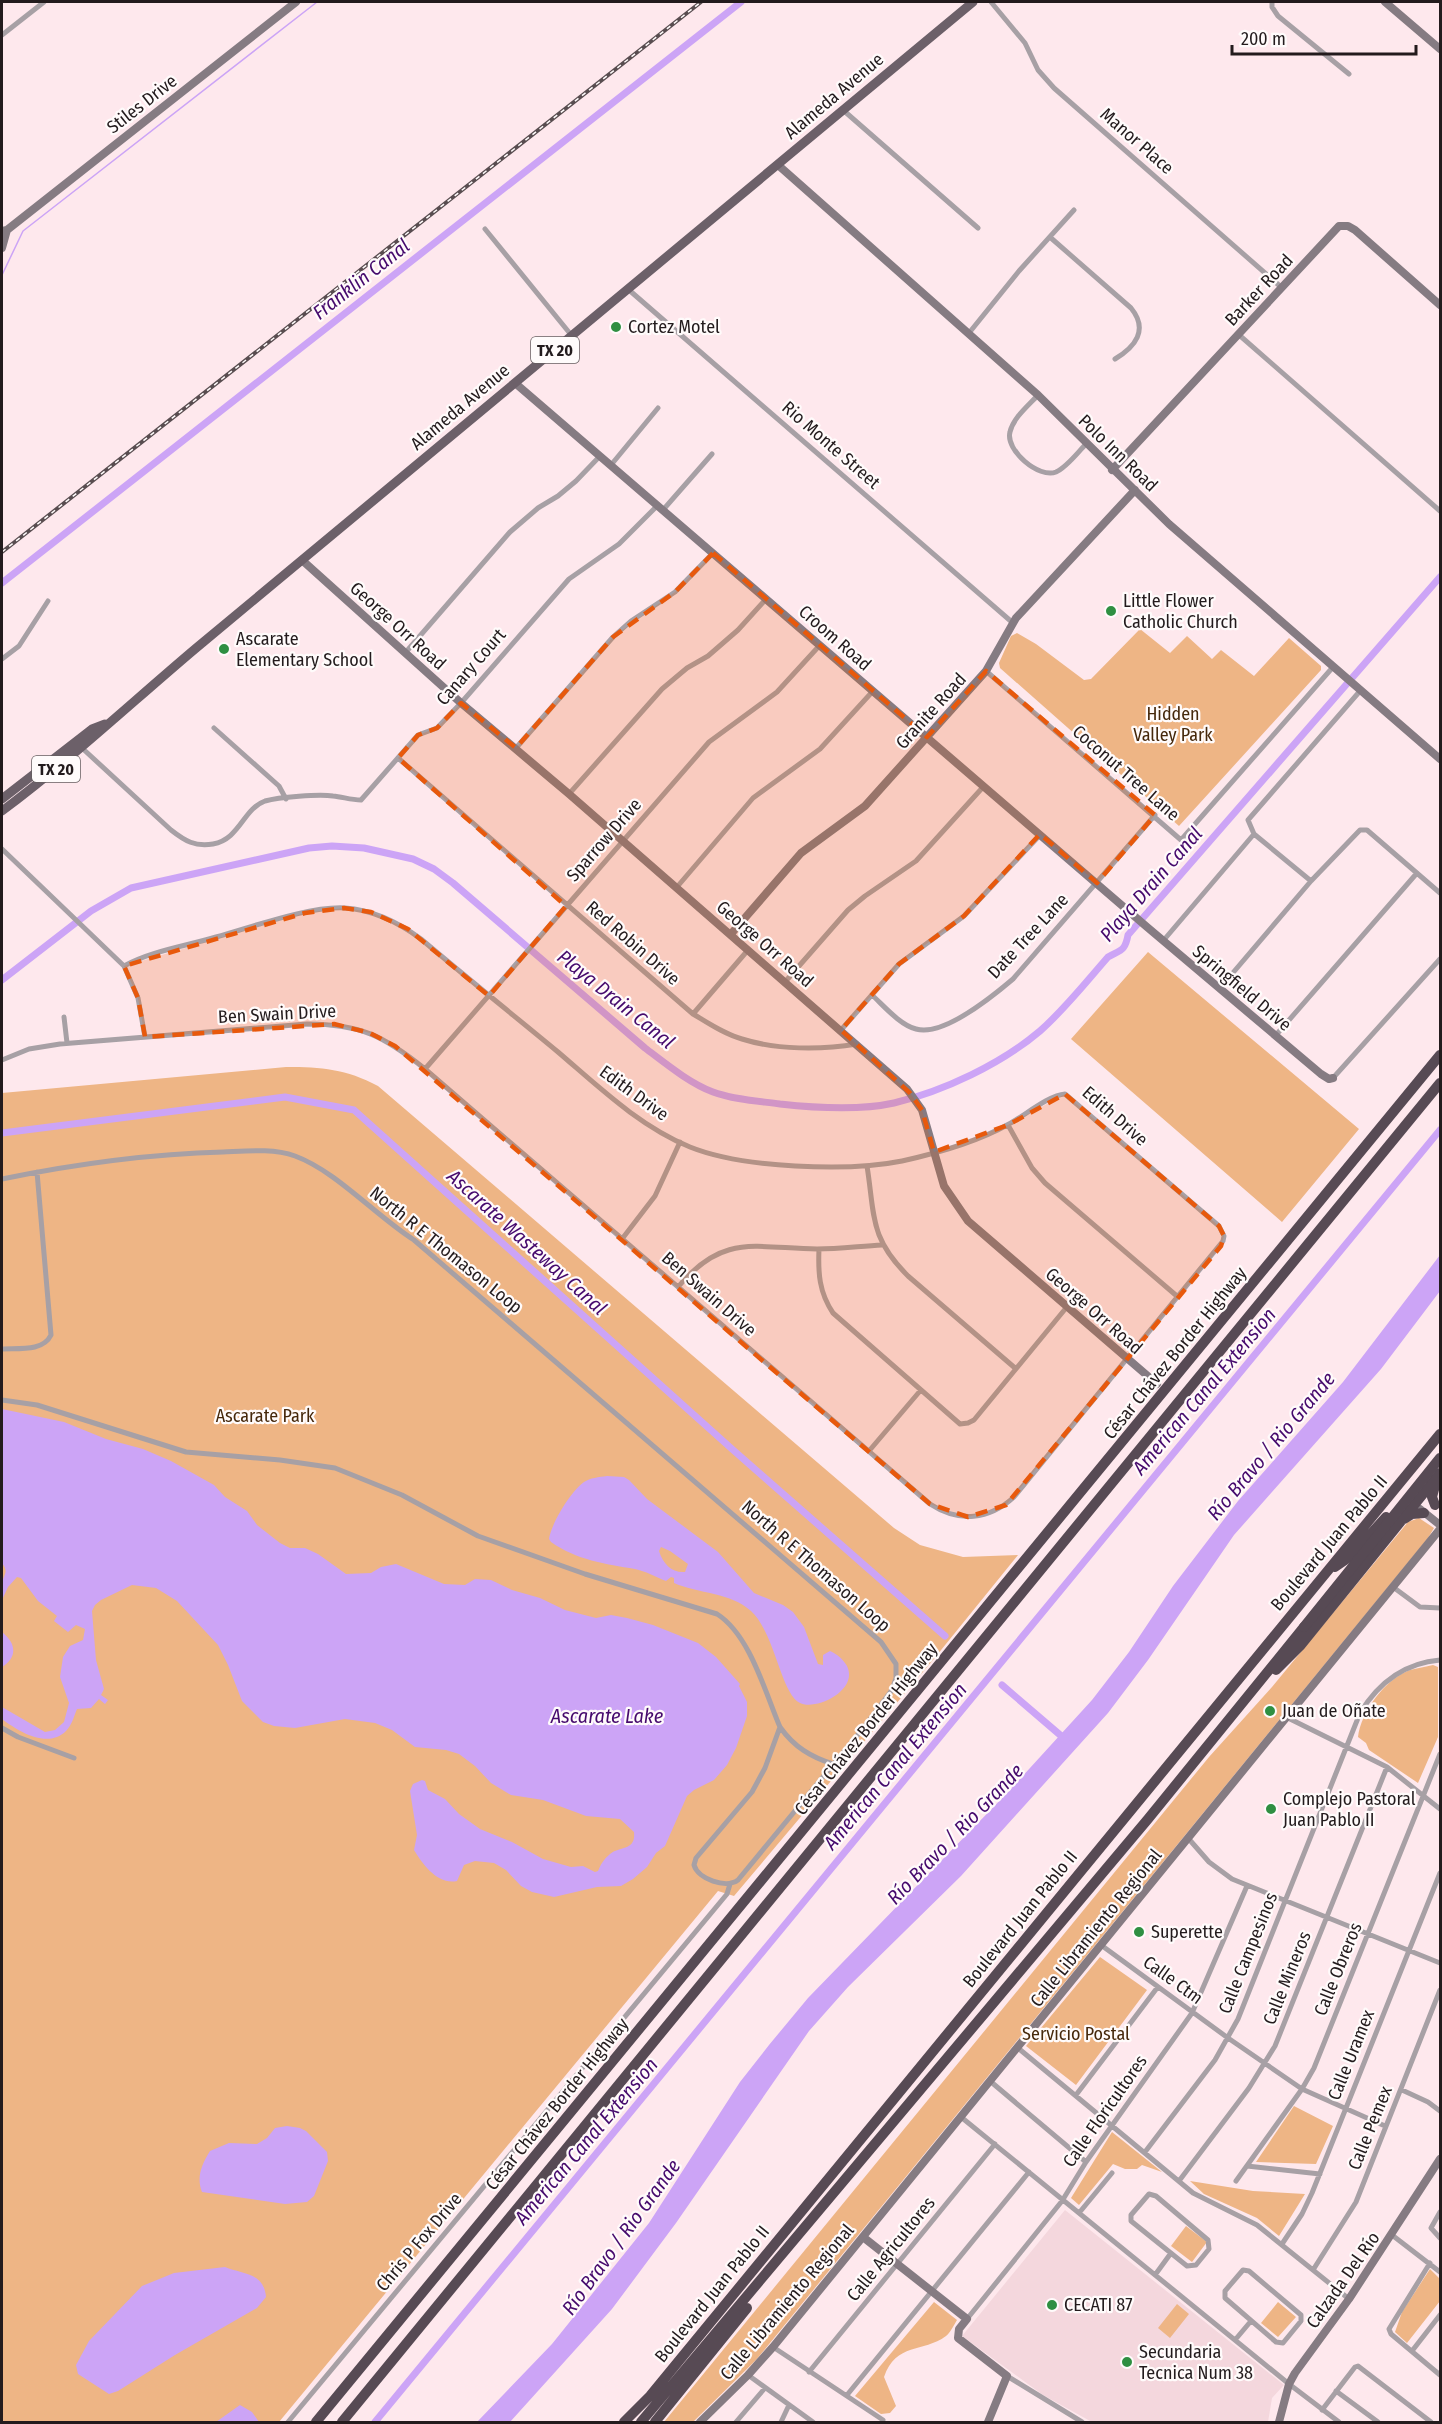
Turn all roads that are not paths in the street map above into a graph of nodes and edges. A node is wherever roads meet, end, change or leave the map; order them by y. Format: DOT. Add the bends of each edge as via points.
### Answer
graph roads {
  1 [pos="44,2"];
  2 [pos="296,2"];
  3 [pos="973,2"];
  4 [pos="991,2"];
  5 [pos="1272,2"];
  6 [pos="1385,2"];
  7 [pos="2,35"];
  8 [pos="1440,49"];
  9 [pos="1349,74"];
  10 [pos="843,110"];
  11 [pos="777,165"];
  12 [pos="1074,210"];
  13 [pos="978,228"];
  14 [pos="485,230"];
  15 [pos="4,231"];
  16 [pos="1050,238"];
  17 [pos="2,248"];
  18 [pos="1281,287"];
  19 [pos="629,290"];
  20 [pos="1440,304"];
  21 [pos="969,333"];
  22 [pos="1238,334"];
  23 [pos="572,336"];
  24 [pos="1115,359"];
  25 [pos="515,383"];
  26 [pos="1038,395"];
  27 [pos="657,408"];
  28 [pos="1086,444"];
  29 [pos="712,454"];
  30 [pos="600,456"];
  31 [pos="610,465"];
  32 [pos="1112,470"];
  33 [pos="1135,490"];
  34 [pos="661,508"];
  35 [pos="1440,511"];
  36 [pos="712,552"];
  37 [pos="303,561"];
  38 [pos="766,599"];
  39 [pos="48,601"];
  40 [pos="1013,623"];
  41 [pos="820,645"];
  42 [pos="406,652"];
  43 [pos="2,659"];
  44 [pos="1333,667"];
  45 [pos="986,671"];
  46 [pos="1358,689"];
  47 [pos="873,691"];
  48 [pos="461,703"];
  49 [pos="107,723"];
  50 [pos="214,728"];
  51 [pos="927,737"];
  52 [pos="82,748"];
  53 [pos="516,748"];
  54 [pos="398,758"];
  55 [pos="1440,759"];
  56 [pos="984,786"];
  57 [pos="569,794"];
  58 [pos="2,799"];
  59 [pos="286,799"];
  60 [pos="2,811"];
  61 [pos="1155,815"];
  62 [pos="1254,834"];
  63 [pos="1040,835"];
  64 [pos="622,842"];
  65 [pos="2,849"];
  66 [pos="1417,873"];
  67 [pos="1311,880"];
  68 [pos="1097,883"];
  69 [pos="677,887"];
  70 [pos="1440,893"];
  71 [pos="566,906"];
  72 [pos="1134,916"];
  73 [pos="731,934"];
  74 [pos="1163,941"];
  75 [pos="748,950"];
  76 [pos="1440,959"];
  77 [pos="124,966"];
  78 [pos="785,982"];
  79 [pos="1220,988"];
  80 [pos="872,995"];
  81 [pos="489,996"];
  82 [pos="693,1014"];
  83 [pos="64,1017"];
  84 [pos="841,1030"];
  85 [pos="1276,1035"];
  86 [pos="145,1037"];
  87 [pos="67,1043"];
  88 [pos="857,1044"];
  89 [pos="1440,1055"];
  90 [pos="2,1060"];
  91 [pos="425,1069"];
  92 [pos="1333,1078"];
  93 [pos="1440,1083"];
  94 [pos="1008,1125"];
  95 [pos="680,1142"];
  96 [pos="934,1152"];
  97 [pos="867,1166"];
  98 [pos="37,1172"];
  99 [pos="2,1179"];
  100 [pos="1224,1236"];
  101 [pos="622,1239"];
  102 [pos="882,1245"];
  103 [pos="819,1249"];
  104 [pos="678,1287"];
  105 [pos="1178,1297"];
  106 [pos="1066,1308"];
  107 [pos="2,1349"];
  108 [pos="1127,1360"];
  109 [pos="1015,1368"];
  110 [pos="1157,1384"];
  111 [pos="920,1391"];
  112 [pos="2,1400"];
  113 [pos="1440,1434"];
  114 [pos="1440,1449"];
  115 [pos="869,1451"];
  116 [pos="1440,1458"];
  117 [pos="1440,1473"];
  118 [pos="1417,1498"];
  119 [pos="1438,1507"];
  120 [pos="1424,1513"];
  121 [pos="1402,1521"];
  122 [pos="1440,1527"];
  123 [pos="1324,1575"];
  124 [pos="1393,1587"];
  125 [pos="1440,1608"];
  126 [pos="1440,1660"];
  127 [pos="1251,1692"];
  128 [pos="1288,1718"];
  129 [pos="780,1727"];
  130 [pos="2,1728"];
  131 [pos="1347,1748"];
  132 [pos="1440,1754"];
  133 [pos="74,1758"];
  134 [pos="833,1764"];
  135 [pos="1387,1767"];
  136 [pos="1425,1796"];
  137 [pos="1440,1809"];
  138 [pos="1188,1838"];
  139 [pos="1440,1873"];
  140 [pos="730,1884"];
  141 [pos="1247,1886"];
  142 [pos="1285,1900"];
  143 [pos="1328,1917"];
  144 [pos="1368,1934"];
  145 [pos="1101,1945"];
  146 [pos="1409,1950"];
  147 [pos="1440,1963"];
  148 [pos="1157,1988"];
  149 [pos="1440,1990"];
  150 [pos="1192,2013"];
  151 [pos="1228,2038"];
  152 [pos="1018,2048"];
  153 [pos="1266,2065"];
  154 [pos="990,2081"];
  155 [pos="1302,2089"];
  156 [pos="1402,2090"];
  157 [pos="1076,2095"];
  158 [pos="1345,2109"];
  159 [pos="1440,2111"];
  160 [pos="961,2117"];
  161 [pos="1112,2126"];
  162 [pos="1385,2126"];
  163 [pos="995,2144"];
  164 [pos="1145,2152"];
  165 [pos="1440,2159"];
  166 [pos="1086,2162"];
  167 [pos="1247,2166"];
  168 [pos="1029,2172"];
  169 [pos="1112,2173"];
  170 [pos="1320,2174"];
  171 [pos="1179,2181"];
  172 [pos="1236,2181"];
  173 [pos="1062,2201"];
  174 [pos="1440,2211"];
  175 [pos="1079,2213"];
  176 [pos="1392,2235"];
  177 [pos="863,2237"];
  178 [pos="1440,2238"];
  179 [pos="1282,2244"];
  180 [pos="1171,2253"];
  181 [pos="1430,2263"];
  182 [pos="898,2264"];
  183 [pos="1313,2270"];
  184 [pos="1440,2272"];
  185 [pos="1155,2275"];
  186 [pos="756,2286"];
  187 [pos="933,2290"];
  188 [pos="1349,2300"];
  189 [pos="1440,2315"];
  190 [pos="968,2319"];
  191 [pos="1251,2321"];
  192 [pos="1235,2340"];
  193 [pos="773,2347"];
  194 [pos="1412,2351"];
  195 [pos="809,2372"];
  196 [pos="1439,2374"];
  197 [pos="748,2375"];
  198 [pos="1007,2376"];
  199 [pos="1288,2384"];
  200 [pos="765,2388"];
  201 [pos="1336,2391"];
  202 [pos="847,2395"];
  203 [pos="650,2396"];
  204 [pos="789,2405"];
  205 [pos="1322,2410"];
  206 [pos="883,2420"];
  207 [pos="288,2422"];
  208 [pos="316,2422"];
  209 [pos="342,2422"];
  210 [pos="624,2422"];
  211 [pos="634,2422"];
  212 [pos="641,2422"];
  213 [pos="655,2422"];
  214 [pos="700,2422"];
  215 [pos="736,2422"];
  216 [pos="781,2422"];
  217 [pos="813,2422"];
  218 [pos="988,2422"];
  219 [pos="1082,2422"];
  220 [pos="1279,2422"];
  221 [pos="1339,2422"];
  222 [pos="1378,2422"];
  223 [pos="1431,2422"];
  1 -- 7 [label="street"];
  2 -- 15 [label="street, Stiles Drive"];
  3 -- 10 [label="main road, Alameda Avenue / TX 20"];
  4 -- 18 [label="street, Manor Place" via="1025,43 1038,70 1054,88"];
  5 -- 9 [label="street" via="1278,16"];
  6 -- 8 [label="street"];
  10 -- 11 [label="main road, Alameda Avenue / TX 20"];
  10 -- 13 [label="street"];
  11 -- 19 [label="main road, Alameda Avenue / TX 20"];
  11 -- 21 [label="street, Polo Inn Road"];
  12 -- 16 [label="street"];
  14 -- 23 [label="street"];
  15 -- 17 [label="street, Stiles Drive"];
  16 -- 21 [label="street"];
  16 -- 24 [label="street" via="1137,316 1136,342"];
  18 -- 20 [label="street, Barker Road" via="1343,225 1355,230"];
  18 -- 22 [label="street, Barker Road"];
  19 -- 23 [label="main road, Alameda Avenue / TX 20"];
  19 -- 40 [label="street, Rio Monte Street"];
  21 -- 26 [label="street, Polo Inn Road"];
  22 -- 32 [label="street, Barker Road"];
  22 -- 35 [label="street"];
  23 -- 25 [label="main road, Alameda Avenue / TX 20"];
  25 -- 30 [label="street, Croom Road"];
  25 -- 37 [label="main road, Alameda Avenue / TX 20"];
  26 -- 28 [label="street, Polo Inn Road"];
  26 -- 28 [label="street" via="1010,431 1011,445 1017,454 1040,471 1053,473"];
  27 -- 31 [label="street"];
  28 -- 32 [label="street, Polo Inn Road"];
  29 -- 34 [label="street, Canary Court"];
  30 -- 31 [label="street, Croom Road"];
  30 -- 42 [label="street" via="570,486 510,532"];
  31 -- 34 [label="street, Croom Road"];
  32 -- 33 [label="street, Polo Inn Road"];
  33 -- 40 [label="street, Granite Road"];
  33 -- 44 [label="street, Polo Inn Road"];
  34 -- 36 [label="street, Croom Road"];
  34 -- 48 [label="street, Canary Court" via="569,579"];
  36 -- 38 [label="street, Croom Road"];
  36 -- 53 [label="street" via="675,592 613,637"];
  37 -- 42 [label="street, George Orr Road"];
  37 -- 49 [label="main road, Alameda Avenue / TX 20"];
  38 -- 41 [label="street, Croom Road"];
  38 -- 57 [label="street" via="730,637 662,689"];
  39 -- 43 [label="street" via="19,646"];
  40 -- 45 [label="street, Granite Road"];
  41 -- 47 [label="street, Croom Road"];
  41 -- 64 [label="street, Sparrow Drive" via="777,692 709,742"];
  42 -- 48 [label="street, George Orr Road"];
  44 -- 46 [label="street, Polo Inn Road"];
  44 -- 61 [label="street, Coconut Tree Lane" via="1183,839"];
  45 -- 51 [label="street, Granite Road"];
  45 -- 61 [label="street, Coconut Tree Lane"];
  46 -- 55 [label="street, Polo Inn Road"];
  46 -- 62 [label="street" via="1249,818 1247,823"];
  47 -- 51 [label="street, Croom Road"];
  47 -- 69 [label="street" via="820,749 753,798"];
  48 -- 53 [label="street, George Orr Road"];
  48 -- 54 [label="street, Canary Court" via="437,728 418,735"];
  49 -- 52 [label="main road, Alameda Avenue / TX 20"];
  49 -- 58 [label="main road, Alameda Avenue / TX 20" via="92,729"];
  50 -- 59 [label="street" via="279,786"];
  51 -- 56 [label="street, Croom Road"];
  51 -- 73 [label="street, Granite Road" via="865,806 801,853"];
  52 -- 59 [label="street, Canary Court" via="190,843 226,840 259,804"];
  52 -- 60 [label="main road, Alameda Avenue / TX 20"];
  53 -- 57 [label="street, George Orr Road"];
  54 -- 59 [label="street, Canary Court" via="361,800 328,795"];
  54 -- 71 [label="street, Red Robin Drive"];
  56 -- 63 [label="street, Croom Road"];
  56 -- 78 [label="street" via="916,861 848,910"];
  57 -- 64 [label="street, George Orr Road"];
  61 -- 68 [label="street, Date Tree Lane"];
  62 -- 67 [label="street"];
  62 -- 74 [label="street"];
  63 -- 68 [label="street, Croom Road"];
  63 -- 80 [label="street" via="964,916 904,959"];
  64 -- 69 [label="street, George Orr Road"];
  64 -- 71 [label="street, Sparrow Drive"];
  65 -- 77 [label="street"];
  66 -- 67 [label="street" via="1363,829"];
  66 -- 70 [label="street"];
  66 -- 85 [label="street"];
  67 -- 79 [label="street"];
  68 -- 72 [label="street, Croom Road"];
  68 -- 80 [label="street, Date Tree Lane" via="1013,979 945,1025 933,1030 915,1029"];
  69 -- 73 [label="street, George Orr Road"];
  71 -- 81 [label="street, Sparrow Drive"];
  71 -- 82 [label="street, Red Robin Drive"];
  72 -- 74 [label="street, Springfield Drive"];
  73 -- 75 [label="street, George Orr Road"];
  74 -- 79 [label="street, Springfield Drive"];
  75 -- 78 [label="street, George Orr Road"];
  75 -- 82 [label="street"];
  76 -- 92 [label="street"];
  77 -- 81 [label="street, Edith Drive" via="151,955 306,913 344,908 371,912 408,929"];
  77 -- 86 [label="street" via="138,998"];
  78 -- 84 [label="street, George Orr Road"];
  79 -- 85 [label="street, Springfield Drive"];
  80 -- 84 [label="street"];
  81 -- 91 [label="street, Sparrow Drive"];
  81 -- 95 [label="street, Edith Drive" via="637,1118"];
  82 -- 88 [label="street, Red Robin Drive" via="729,1035 753,1042 803,1047"];
  83 -- 87 [label="street"];
  84 -- 88 [label="street, George Orr Road"];
  85 -- 92 [label="street, Springfield Drive" via="1321,1074"];
  86 -- 87 [label="street, Ben Swain Drive"];
  86 -- 91 [label="street, Ben Swain Drive" via="334,1024 383,1039"];
  87 -- 90 [label="street, Ben Swain Drive" via="29,1049"];
  88 -- 96 [label="street, George Orr Road" via="917,1102"];
  89 -- 208 [label="highway, César Chávez Border Highway"];
  91 -- 101 [label="street, Ben Swain Drive"];
  93 -- 209 [label="highway, César Chávez Border Highway"];
  94 -- 96 [label="street, Edith Drive"];
  94 -- 100 [label="street, Edith Drive" via="1055,1096 1067,1095 1219,1226"];
  94 -- 105 [label="street" via="1045,1183"];
  95 -- 97 [label="street, Edith Drive" via="744,1160 804,1166"];
  95 -- 101 [label="street" via="655,1196"];
  96 -- 97 [label="street, Edith Drive"];
  96 -- 106 [label="street, George Orr Road" via="944,1186 964,1216"];
  97 -- 102 [label="street" via="872,1211"];
  98 -- 99 [label="street, North R E Thomason Loop"];
  98 -- 107 [label="street" via="51,1335 39,1346"];
  98 -- 134 [label="street, North R E Thomason Loop" via="128,1157 268,1152 295,1156 312,1164 350,1191 414,1240 881,1641 896,1664 895,1683"];
  100 -- 105 [label="street, Ben Swain Drive" via="1221,1246"];
  101 -- 104 [label="street, Ben Swain Drive"];
  102 -- 103 [label="street"];
  102 -- 109 [label="street" via="908,1276"];
  103 -- 104 [label="street" via="752,1246 724,1250 701,1262"];
  103 -- 111 [label="street" via="819,1282 833,1313"];
  104 -- 115 [label="street, Ben Swain Drive"];
  105 -- 108 [label="street, Ben Swain Drive"];
  106 -- 108 [label="street, George Orr Road"];
  106 -- 109 [label="street"];
  108 -- 110 [label="street, George Orr Road"];
  108 -- 115 [label="street, Ben Swain Drive" via="1014,1497 988,1514 958,1516 939,1510"];
  109 -- 111 [label="street" via="974,1420 964,1424 956,1422"];
  111 -- 115 [label="street"];
  112 -- 129 [label="street" via="37,1405 186,1452 335,1468 402,1495 478,1536 585,1574 706,1610 725,1620 740,1636"];
  113 -- 123 [label="highway, Boulevard Juan Pablo II"];
  114 -- 118 [label="highway" via="1415,1485"];
  116 -- 127 [label="highway, Boulevard Juan Pablo II, bridge"];
  117 -- 118 [label="highway"];
  117 -- 119 [label="highway" via="1432,1491"];
  118 -- 119 [label="street"];
  118 -- 120 [label="street"];
  118 -- 121 [label="highway"];
  118 -- 123 [label="highway" via="1397,1506 1351,1556"];
  120 -- 121 [label="highway" via="1412,1514"];
  120 -- 122 [label="street"];
  121 -- 127 [label="highway" via="1300,1646"];
  122 -- 124 [label="street, Calle Libramiento Regional"];
  123 -- 203 [label="highway, Boulevard Juan Pablo II"];
  124 -- 125 [label="street" via="1420,1607"];
  124 -- 128 [label="street, Calle Libramiento Regional"];
  126 -- 131 [label="street, Calle Campesinos" via="1413,1665 1384,1682 1360,1713"];
  127 -- 186 [label="highway, Boulevard Juan Pablo II"];
  128 -- 131 [label="street"];
  128 -- 138 [label="street, Calle Libramiento Regional"];
  129 -- 134 [label="street" via="801,1750"];
  129 -- 140 [label="street" via="752,1792 694,1861 699,1873"];
  130 -- 133 [label="street"];
  131 -- 135 [label="street"];
  131 -- 142 [label="street, Calle Campesinos"];
  132 -- 136 [label="street, Calle Obreros"];
  134 -- 140 [label="street, North R E Thomason Loop" via="738,1880"];
  135 -- 136 [label="street"];
  135 -- 143 [label="street, Calle Mineros"];
  136 -- 137 [label="street"];
  136 -- 144 [label="street, Calle Obreros"];
  138 -- 141 [label="street" via="1216,1868"];
  138 -- 145 [label="street, Calle Libramiento Regional"];
  139 -- 146 [label="street, Calle Uramex"];
  140 -- 207 [label="street, Chris P Fox Drive" via="727,1894"];
  141 -- 142 [label="street"];
  141 -- 150 [label="street, Calle Floricultores"];
  142 -- 143 [label="street"];
  142 -- 151 [label="street, Calle Campesinos"];
  143 -- 144 [label="street"];
  143 -- 153 [label="street, Calle Mineros"];
  144 -- 146 [label="street"];
  144 -- 155 [label="street, Calle Obreros"];
  145 -- 148 [label="street, Calle Ctm"];
  145 -- 152 [label="street, Calle Libramiento Regional"];
  146 -- 147 [label="street"];
  146 -- 158 [label="street, Calle Uramex"];
  148 -- 150 [label="street, Calle Ctm"];
  148 -- 157 [label="street"];
  149 -- 156 [label="street, Calle Pemex"];
  150 -- 151 [label="street, Calle Ctm"];
  150 -- 161 [label="street, Calle Floricultores"];
  151 -- 153 [label="street, Calle Ctm"];
  151 -- 164 [label="street, Calle Campesinos"];
  152 -- 154 [label="street, Calle Libramiento Regional"];
  152 -- 157 [label="street"];
  153 -- 155 [label="street, Calle Ctm"];
  153 -- 171 [label="street, Calle Mineros"];
  154 -- 160 [label="street, Calle Libramiento Regional"];
  154 -- 166 [label="street"];
  155 -- 158 [label="street, Calle Ctm"];
  155 -- 167 [label="street, Calle Obreros"];
  156 -- 159 [label="street"];
  156 -- 162 [label="street, Calle Pemex"];
  157 -- 161 [label="street"];
  158 -- 162 [label="street, Calle Ctm"];
  158 -- 170 [label="street, Calle Uramex"];
  160 -- 163 [label="street"];
  160 -- 177 [label="street, Calle Libramiento Regional"];
  161 -- 164 [label="street"];
  161 -- 166 [label="street, Calle Floricultores"];
  162 -- 183 [label="street, Calle Pemex" via="1356,2202"];
  163 -- 168 [label="street"];
  163 -- 182 [label="street, Calle Agricultores"];
  164 -- 171 [label="street"];
  165 -- 176 [label="street, Calzada Del Río"];
  166 -- 173 [label="street, Calle Floricultores"];
  167 -- 170 [label="street"];
  167 -- 172 [label="street, Calle Obreros"];
  168 -- 173 [label="street"];
  168 -- 187 [label="street"];
  169 -- 175 [label="street"];
  170 -- 179 [label="street, Calle Uramex" via="1302,2214"];
  171 -- 179 [label="street" via="1201,2198 1257,2225"];
  173 -- 175 [label="street"];
  173 -- 190 [label="street, Calle Floricultores"];
  174 -- 178 [label="street" via="1431,2228"];
  175 -- 185 [label="street"];
  176 -- 181 [label="street"];
  176 -- 188 [label="street, Calzada Del Río"];
  177 -- 182 [label="street"];
  177 -- 193 [label="street, Calle Libramiento Regional"];
  179 -- 183 [label="street"];
  180 -- 180 [label="street" via="1193,2266 1210,2243 1149,2194 1131,2215 1131,2222"];
  180 -- 185 [label="street"];
  181 -- 184 [label="street"];
  181 -- 194 [label="street" via="1389,2326 1391,2334"];
  182 -- 187 [label="street"];
  182 -- 195 [label="street, Calle Agricultores"];
  183 -- 188 [label="street"];
  185 -- 192 [label="street"];
  186 -- 212 [label="highway, Boulevard Juan Pablo II"];
  186 -- 213 [label="highway" via="751,2303"];
  187 -- 190 [label="street"];
  187 -- 202 [label="street"];
  188 -- 199 [label="street, Calzada Del Río"];
  189 -- 194 [label="street"];
  190 -- 198 [label="street, Calle Floricultores" via="957,2336"];
  191 -- 191 [label="street" via="1224,2295 1243,2270 1249,2271 1302,2318 1286,2341 1280,2343"];
  191 -- 192 [label="street"];
  192 -- 199 [label="street"];
  193 -- 195 [label="street"];
  193 -- 197 [label="street, Calle Libramiento Regional"];
  194 -- 196 [label="street"];
  195 -- 202 [label="street"];
  197 -- 200 [label="street"];
  197 -- 214 [label="street, Calle Libramiento Regional"];
  198 -- 218 [label="street"];
  198 -- 219 [label="street"];
  199 -- 205 [label="street"];
  199 -- 220 [label="street, Calzada Del Río"];
  200 -- 204 [label="street"];
  200 -- 215 [label="street"];
  201 -- 205 [label="street"];
  201 -- 222 [label="street"];
  201 -- 223 [label="street" via="1355,2367 1361,2366"];
  202 -- 206 [label="street"];
  203 -- 210 [label="highway, Boulevard Juan Pablo II"];
  203 -- 211 [label="highway"];
  204 -- 216 [label="street"];
  204 -- 217 [label="street"];
  205 -- 221 [label="street"];
}
